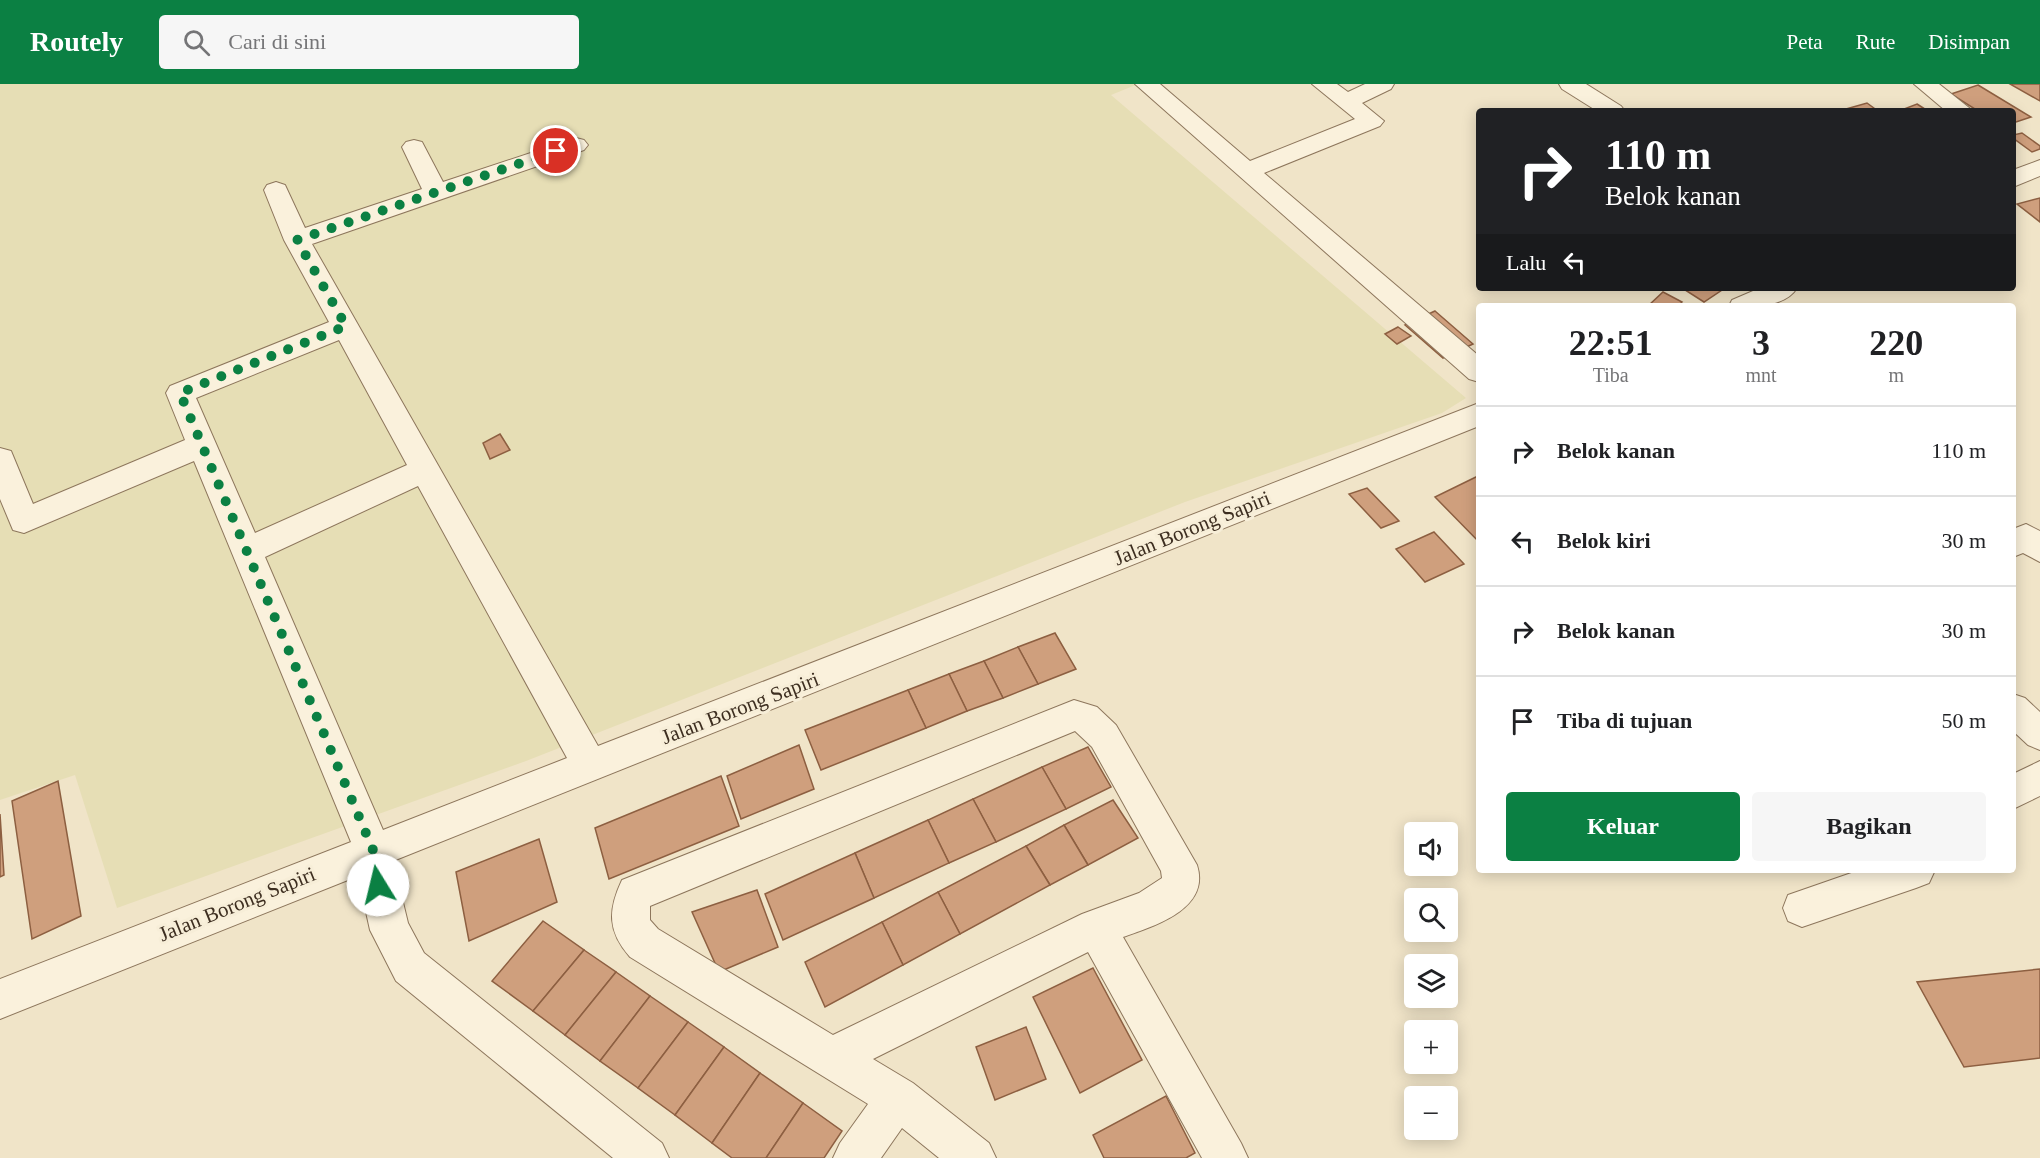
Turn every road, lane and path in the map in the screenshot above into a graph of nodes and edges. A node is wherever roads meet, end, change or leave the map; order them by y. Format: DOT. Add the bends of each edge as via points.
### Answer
graph roads {
  1 [pos="1146,84"];
  2 [pos="1323,84"];
  3 [pos="1383,84"];
  4 [pos="1570,84"];
  5 [pos="1925,84"];
  6 [pos="1346,102"];
  7 [pos="1608,108"];
  8 [pos="1957,108"];
  9 [pos="576,145"];
  10 [pos="414,147"];
  11 [pos="2016,153"];
  12 [pos="2038,167"];
  13 [pos="1248,171"];
  14 [pos="2016,178"];
  15 [pos="276,190"];
  16 [pos="436,192"];
  17 [pos="297,240"];
  18 [pos="1777,291"];
  19 [pos="1749,303"];
  20 [pos="346,326"];
  21 [pos="1476,369"];
  22 [pos="1476,415"];
  23 [pos="202,445"];
  24 [pos="0,459"];
  25 [pos="425,470"];
  26 [pos="2016,542"];
  27 [pos="2040,549"];
  28 [pos="247,551"];
  29 [pos="2016,712"];
  30 [pos="2040,734"];
  31 [pos="590,766"];
  32 [pos="2040,778"];
  33 [pos="2016,790"];
  34 [pos="373,850"];
  35 [pos="1907,873"];
  36 [pos="1802,908"];
  37 [pos="1096,928"];
  38 [pos="0,999"];
  39 [pos="830,1058"];
  40 [pos="898,1098"];
  41 [pos="647,1158"];
  42 [pos="855,1158"];
  43 [pos="974,1158"];
  44 [pos="1226,1158"];
  1 -- 13 [label="street"];
  2 -- 6 [label="street"];
  3 -- 6 [label="street"];
  4 -- 7 [label="street"];
  5 -- 8 [label="street"];
  6 -- 13 [label="street" via="1371,121"];
  9 -- 16 [label="street"];
  10 -- 16 [label="street"];
  11 -- 12 [label="street"];
  12 -- 14 [label="street"];
  13 -- 21 [label="street"];
  15 -- 17 [label="street"];
  16 -- 17 [label="street"];
  17 -- 20 [label="street"];
  18 -- 19 [label="street"];
  20 -- 23 [label="street" via="180,393"];
  20 -- 25 [label="street"];
  22 -- 31 [label="street, Jalan Borong Sapiri"];
  23 -- 24 [label="street" via="24,521"];
  23 -- 28 [label="street"];
  25 -- 28 [label="street"];
  25 -- 31 [label="street"];
  26 -- 27 [label="street" via="2026,537"];
  28 -- 34 [label="street"];
  29 -- 30 [label="street"];
  31 -- 34 [label="street, Jalan Borong Sapiri"];
  32 -- 33 [label="street"];
  34 -- 38 [label="street, Jalan Borong Sapiri"];
  34 -- 41 [label="street" via="390,930 410,967"];
  35 -- 36 [label="street"];
  37 -- 39 [label="street"];
  37 -- 39 [label="street" via="1167,899 1177,890 1181,875 1104,736 1085,718 1074,715 636,893 629,904 630,919 633,931 645,943"];
  37 -- 44 [label="street"];
  39 -- 40 [label="street"];
  40 -- 42 [label="street"];
  40 -- 43 [label="street"];
}
